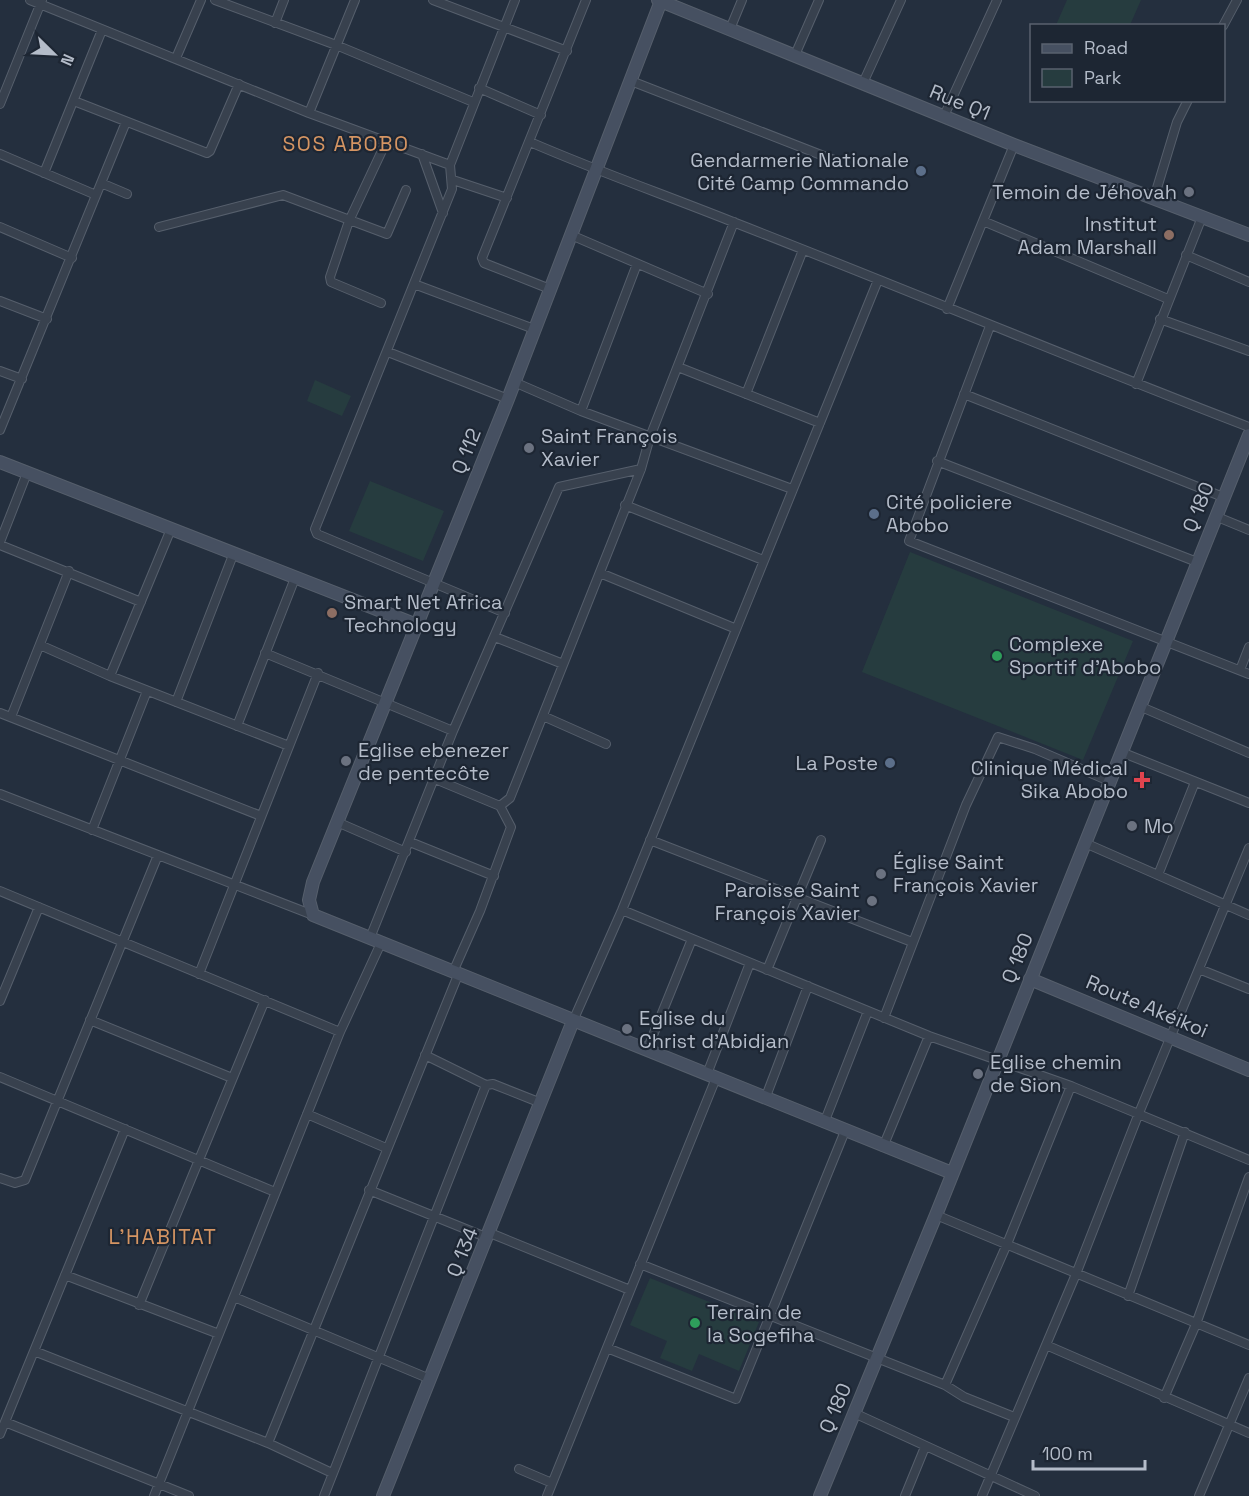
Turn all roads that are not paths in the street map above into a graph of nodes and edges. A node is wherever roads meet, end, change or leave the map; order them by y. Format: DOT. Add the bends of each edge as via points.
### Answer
graph roads {
  1 [pos="30,0"];
  2 [pos="201,0"];
  3 [pos="215,0"];
  4 [pos="284,0"];
  5 [pos="355,0"];
  6 [pos="433,0"];
  7 [pos="515,0"];
  8 [pos="586,0"];
  9 [pos="660,0"];
  10 [pos="742,0"];
  11 [pos="819,0"];
  12 [pos="901,0"];
  13 [pos="997,0"];
  14 [pos="1237,0"];
  15 [pos="41,2"];
  16 [pos="275,23"];
  17 [pos="1224,24"];
  18 [pos="505,27"];
  19 [pos="730,29"];
  20 [pos="102,30"];
  21 [pos="336,45"];
  22 [pos="567,51"];
  23 [pos="795,55"];
  24 [pos="176,58"];
  25 [pos="631,81"];
  26 [pos="863,83"];
  27 [pos="239,84"];
  28 [pos="479,88"];
  29 [pos="74,101"];
  30 [pos="473,102"];
  31 [pos="1187,102"];
  32 [pos="0,104"];
  33 [pos="309,113"];
  34 [pos="541,115"];
  35 [pos="944,116"];
  36 [pos="126,122"];
  37 [pos="387,140"];
  38 [pos="530,142"];
  39 [pos="1014,145"];
  40 [pos="0,154"];
  41 [pos="422,154"];
  42 [pos="834,160"];
  43 [pos="450,165"];
  44 [pos="596,170"];
  45 [pos="44,173"];
  46 [pos="453,180"];
  47 [pos="101,183"];
  48 [pos="406,190"];
  49 [pos="127,194"];
  50 [pos="96,195"];
  51 [pos="507,198"];
  52 [pos="1154,198"];
  53 [pos="443,214"];
  54 [pos="1202,217"];
  55 [pos="349,221"];
  56 [pos="983,221"];
  57 [pos="734,222"];
  58 [pos="0,227"];
  59 [pos="159,227"];
  60 [pos="1249,235"];
  61 [pos="571,236"];
  62 [pos="803,250"];
  63 [pos="1186,255"];
  64 [pos="72,258"];
  65 [pos="637,264"];
  66 [pos="878,280"];
  67 [pos="1249,282"];
  68 [pos="414,284"];
  69 [pos="550,288"];
  70 [pos="708,294"];
  71 [pos="1168,299"];
  72 [pos="0,301"];
  73 [pos="381,303"];
  74 [pos="947,309"];
  75 [pos="47,319"];
  76 [pos="1160,319"];
  77 [pos="990,326"];
  78 [pos="534,329"];
  79 [pos="1249,351"];
  80 [pos="388,352"];
  81 [pos="678,367"];
  82 [pos="0,370"];
  83 [pos="22,379"];
  84 [pos="514,382"];
  85 [pos="1136,384"];
  86 [pos="746,394"];
  87 [pos="964,394"];
  88 [pos="507,399"];
  89 [pos="580,411"];
  90 [pos="820,423"];
  91 [pos="1249,427"];
  92 [pos="0,430"];
  93 [pos="1249,435"];
  94 [pos="650,437"];
  95 [pos="1246,449"];
  96 [pos="937,461"];
  97 [pos="0,462"];
  98 [pos="641,469"];
  99 [pos="27,473"];
  100 [pos="792,489"];
  101 [pos="1223,497"];
  102 [pos="625,505"];
  103 [pos="1215,516"];
  104 [pos="171,529"];
  105 [pos="1249,530"];
  106 [pos="0,543"];
  107 [pos="233,555"];
  108 [pos="763,561"];
  109 [pos="1197,562"];
  110 [pos="69,571"];
  111 [pos="600,573"];
  112 [pos="295,578"];
  113 [pos="434,584"];
  114 [pos="141,602"];
  115 [pos="505,613"];
  116 [pos="417,625"];
  117 [pos="734,628"];
  118 [pos="495,637"];
  119 [pos="1165,640"];
  120 [pos="40,645"];
  121 [pos="1249,647"];
  122 [pos="265,652"];
  123 [pos="563,664"];
  124 [pos="1240,670"];
  125 [pos="318,673"];
  126 [pos="1249,674"];
  127 [pos="110,676"];
  128 [pos="147,691"];
  129 [pos="176,702"];
  130 [pos="385,703"];
  131 [pos="1139,706"];
  132 [pos="0,712"];
  133 [pos="543,716"];
  134 [pos="11,717"];
  135 [pos="237,726"];
  136 [pos="453,731"];
  137 [pos="606,744"];
  138 [pos="289,746"];
  139 [pos="1121,752"];
  140 [pos="1249,753"];
  141 [pos="119,761"];
  142 [pos="435,779"];
  143 [pos="1109,781"];
  144 [pos="1195,782"];
  145 [pos="0,794"];
  146 [pos="1249,803"];
  147 [pos="500,806"];
  148 [pos="261,816"];
  149 [pos="337,822"];
  150 [pos="92,830"];
  151 [pos="650,840"];
  152 [pos="821,840"];
  153 [pos="410,842"];
  154 [pos="1085,843"];
  155 [pos="1249,848"];
  156 [pos="406,852"];
  157 [pos="158,855"];
  158 [pos="1158,875"];
  159 [pos="494,876"];
  160 [pos="236,885"];
  161 [pos="0,891"];
  162 [pos="798,897"];
  163 [pos="39,906"];
  164 [pos="1226,906"];
  165 [pos="622,910"];
  166 [pos="313,915"];
  167 [pos="1249,915"];
  168 [pos="692,939"];
  169 [pos="375,941"];
  170 [pos="122,942"];
  171 [pos="912,942"];
  172 [pos="750,963"];
  173 [pos="1199,969"];
  174 [pos="767,970"];
  175 [pos="199,974"];
  176 [pos="455,974"];
  177 [pos="1030,979"];
  178 [pos="808,986"];
  179 [pos="2,989"];
  180 [pos="1249,989"];
  181 [pos="265,1000"];
  182 [pos="0,1001"];
  183 [pos="868,1011"];
  184 [pos="884,1018"];
  185 [pos="90,1020"];
  186 [pos="573,1021"];
  187 [pos="340,1032"];
  188 [pos="929,1036"];
  189 [pos="1171,1037"];
  190 [pos="647,1050"];
  191 [pos="425,1055"];
  192 [pos="998,1059"];
  193 [pos="1249,1070"];
  194 [pos="711,1076"];
  195 [pos="0,1077"];
  196 [pos="232,1078"];
  197 [pos="486,1085"];
  198 [pos="1071,1086"];
  199 [pos="765,1099"];
  200 [pos="58,1100"];
  201 [pos="541,1103"];
  202 [pos="1139,1113"];
  203 [pos="307,1114"];
  204 [pos="824,1123"];
  205 [pos="125,1129"];
  206 [pos="844,1131"];
  207 [pos="1185,1132"];
  208 [pos="883,1147"];
  209 [pos="386,1148"];
  210 [pos="198,1160"];
  211 [pos="1249,1160"];
  212 [pos="952,1173"];
  213 [pos="1249,1177"];
  214 [pos="0,1178"];
  215 [pos="369,1190"];
  216 [pos="275,1192"];
  217 [pos="936,1215"];
  218 [pos="434,1216"];
  219 [pos="489,1236"];
  220 [pos="1007,1244"];
  221 [pos="640,1264"];
  222 [pos="1076,1274"];
  223 [pos="65,1275"];
  224 [pos="630,1290"];
  225 [pos="1128,1296"];
  226 [pos="234,1297"];
  227 [pos="139,1305"];
  228 [pos="771,1317"];
  229 [pos="1196,1324"];
  230 [pos="313,1330"];
  231 [pos="219,1334"];
  232 [pos="1046,1345"];
  233 [pos="1249,1345"];
  234 [pos="607,1348"];
  235 [pos="34,1351"];
  236 [pos="377,1359"];
  237 [pos="878,1359"];
  238 [pos="1249,1378"];
  239 [pos="430,1379"];
  240 [pos="945,1385"];
  241 [pos="1164,1398"];
  242 [pos="187,1411"];
  243 [pos="854,1413"];
  244 [pos="1014,1417"];
  245 [pos="5,1422"];
  246 [pos="1229,1425"];
  247 [pos="1249,1433"];
  248 [pos="0,1434"];
  249 [pos="268,1443"];
  250 [pos="925,1447"];
  251 [pos="519,1469"];
  252 [pos="332,1473"];
  253 [pos="989,1477"];
  254 [pos="552,1483"];
  255 [pos="159,1484"];
  256 [pos="154,1496"];
  257 [pos="189,1496"];
  258 [pos="324,1496"];
  259 [pos="383,1496"];
  260 [pos="547,1496"];
  261 [pos="820,1496"];
  262 [pos="905,1496"];
  263 [pos="982,1496"];
  264 [pos="1035,1496"];
  265 [pos="1199,1496"];
  1 -- 15 [label="street"];
  2 -- 24 [label="street"];
  3 -- 16 [label="street"];
  4 -- 16 [label="street"];
  5 -- 21 [label="street"];
  6 -- 18 [label="street"];
  7 -- 18 [label="street"];
  8 -- 22 [label="street"];
  9 -- 19 [label="street, Rue Q1"];
  9 -- 25 [label="street, Q 112"];
  10 -- 19 [label="street"];
  11 -- 23 [label="street"];
  12 -- 26 [label="street"];
  13 -- 35 [label="street"];
  14 -- 17 [label="street"];
  15 -- 20 [label="street"];
  15 -- 32 [label="street"];
  16 -- 21 [label="street"];
  18 -- 22 [label="street"];
  18 -- 28 [label="street"];
  19 -- 23 [label="street, Rue Q1"];
  20 -- 24 [label="street"];
  20 -- 29 [label="street"];
  21 -- 30 [label="street"];
  21 -- 33 [label="street"];
  22 -- 34 [label="street"];
  23 -- 26 [label="street, Rue Q1"];
  24 -- 27 [label="street"];
  25 -- 42 [label="street"];
  25 -- 44 [label="street, Q 112"];
  26 -- 35 [label="street, Rue Q1"];
  27 -- 33 [label="street"];
  27 -- 36 [label="street" via="207,153"];
  28 -- 30 [label="street"];
  28 -- 34 [label="street"];
  29 -- 36 [label="street"];
  29 -- 45 [label="street"];
  30 -- 43 [label="street"];
  31 -- 52 [label="street"];
  33 -- 37 [label="street"];
  34 -- 38 [label="street"];
  35 -- 39 [label="street, Rue Q1"];
  36 -- 47 [label="street"];
  37 -- 41 [label="street"];
  37 -- 55 [label="street"];
  38 -- 44 [label="street"];
  38 -- 51 [label="street"];
  39 -- 52 [label="street, Rue Q1"];
  39 -- 56 [label="street"];
  40 -- 45 [label="street"];
  41 -- 43 [label="street"];
  41 -- 53 [label="street"];
  43 -- 46 [label="street"];
  44 -- 57 [label="street"];
  44 -- 61 [label="street, Q 112"];
  45 -- 50 [label="street"];
  46 -- 51 [label="street"];
  46 -- 53 [label="street"];
  47 -- 49 [label="street"];
  47 -- 50 [label="street"];
  48 -- 55 [label="street" via="387,234"];
  50 -- 64 [label="street"];
  51 -- 69 [label="street" via="482,261"];
  52 -- 54 [label="street, Rue Q1"];
  53 -- 68 [label="street"];
  54 -- 60 [label="street, Rue Q1"];
  54 -- 63 [label="street"];
  55 -- 59 [label="street" via="283,195"];
  55 -- 73 [label="street" via="331,282"];
  56 -- 71 [label="street"];
  56 -- 74 [label="street"];
  57 -- 62 [label="street"];
  57 -- 70 [label="street"];
  58 -- 64 [label="street"];
  61 -- 65 [label="street"];
  61 -- 69 [label="street, Q 112"];
  62 -- 66 [label="street"];
  62 -- 86 [label="street"];
  63 -- 67 [label="street"];
  63 -- 71 [label="street"];
  64 -- 75 [label="street"];
  65 -- 70 [label="street"];
  65 -- 89 [label="street"];
  66 -- 74 [label="street"];
  66 -- 90 [label="street"];
  68 -- 78 [label="street"];
  68 -- 80 [label="street"];
  69 -- 78 [label="street, Q 112"];
  70 -- 81 [label="street"];
  71 -- 76 [label="street"];
  72 -- 75 [label="street"];
  74 -- 77 [label="street"];
  75 -- 83 [label="street"];
  76 -- 79 [label="street"];
  76 -- 85 [label="street"];
  77 -- 85 [label="street"];
  77 -- 87 [label="street"];
  78 -- 84 [label="street, Q 112"];
  80 -- 88 [label="street"];
  80 -- 113 [label="street" via="315,532"];
  81 -- 86 [label="street"];
  81 -- 94 [label="street"];
  82 -- 83 [label="street"];
  83 -- 92 [label="street"];
  84 -- 88 [label="street, Q 112"];
  84 -- 89 [label="street"];
  85 -- 91 [label="street"];
  86 -- 90 [label="street"];
  87 -- 96 [label="street"];
  87 -- 101 [label="street"];
  88 -- 113 [label="street, Q 112"];
  89 -- 94 [label="street"];
  90 -- 100 [label="street"];
  93 -- 95 [label="street, Q 180"];
  94 -- 98 [label="street"];
  94 -- 100 [label="street"];
  95 -- 101 [label="street, Q 180"];
  96 -- 109 [label="street"];
  96 -- 119 [label="street" via="908,538 911,543"];
  97 -- 99 [label="street"];
  98 -- 102 [label="street"];
  98 -- 115 [label="street" via="559,488"];
  99 -- 104 [label="street"];
  99 -- 106 [label="street"];
  100 -- 108 [label="street"];
  101 -- 103 [label="street, Q 180"];
  102 -- 108 [label="street"];
  102 -- 111 [label="street"];
  103 -- 105 [label="street"];
  103 -- 109 [label="street, Q 180"];
  104 -- 107 [label="street"];
  104 -- 114 [label="street"];
  106 -- 110 [label="street"];
  107 -- 112 [label="street"];
  107 -- 129 [label="street"];
  108 -- 117 [label="street"];
  109 -- 119 [label="street, Q 180"];
  110 -- 114 [label="street"];
  110 -- 120 [label="street"];
  111 -- 117 [label="street"];
  111 -- 123 [label="street"];
  112 -- 116 [label="street"];
  112 -- 122 [label="street"];
  113 -- 115 [label="street"];
  113 -- 116 [label="street, Q 112"];
  114 -- 127 [label="street"];
  115 -- 118 [label="street"];
  116 -- 130 [label="street, Q 112"];
  117 -- 151 [label="street"];
  118 -- 123 [label="street"];
  118 -- 136 [label="street"];
  119 -- 124 [label="street"];
  119 -- 131 [label="street, Q 180"];
  120 -- 127 [label="street"];
  120 -- 134 [label="street"];
  121 -- 124 [label="street"];
  122 -- 125 [label="street"];
  122 -- 135 [label="street"];
  123 -- 133 [label="street"];
  124 -- 126 [label="street"];
  125 -- 130 [label="street"];
  125 -- 138 [label="street"];
  127 -- 128 [label="street"];
  128 -- 129 [label="street"];
  128 -- 141 [label="street"];
  129 -- 135 [label="street"];
  130 -- 136 [label="street"];
  130 -- 149 [label="street, Q 112"];
  131 -- 139 [label="street, Q 180"];
  131 -- 140 [label="street"];
  132 -- 134 [label="street"];
  133 -- 137 [label="street"];
  133 -- 147 [label="street" via="510,798"];
  134 -- 141 [label="street"];
  135 -- 138 [label="street"];
  136 -- 142 [label="street"];
  138 -- 148 [label="street"];
  139 -- 143 [label="street, Q 180"];
  139 -- 144 [label="street"];
  141 -- 148 [label="street"];
  141 -- 150 [label="street"];
  142 -- 147 [label="street"];
  142 -- 153 [label="street"];
  143 -- 154 [label="street, Q 180"];
  143 -- 171 [label="street" via="998,737 966,805"];
  144 -- 146 [label="street"];
  144 -- 158 [label="street"];
  145 -- 150 [label="street"];
  147 -- 159 [label="street" via="511,828"];
  148 -- 160 [label="street"];
  149 -- 156 [label="street"];
  149 -- 166 [label="street, Q 112" via="310,891"];
  150 -- 157 [label="street"];
  151 -- 162 [label="street"];
  151 -- 165 [label="street"];
  152 -- 162 [label="street"];
  153 -- 156 [label="street"];
  153 -- 159 [label="street"];
  154 -- 158 [label="street"];
  154 -- 177 [label="street, Q 180"];
  155 -- 164 [label="street"];
  156 -- 169 [label="street"];
  157 -- 160 [label="street"];
  157 -- 170 [label="street"];
  158 -- 164 [label="street"];
  159 -- 176 [label="street"];
  160 -- 166 [label="street"];
  160 -- 175 [label="street"];
  161 -- 163 [label="street"];
  162 -- 171 [label="street"];
  162 -- 174 [label="street"];
  163 -- 170 [label="street"];
  163 -- 179 [label="street"];
  164 -- 167 [label="street"];
  164 -- 173 [label="street"];
  165 -- 168 [label="street"];
  165 -- 186 [label="street"];
  166 -- 169 [label="street"];
  168 -- 172 [label="street"];
  168 -- 190 [label="street"];
  169 -- 176 [label="street"];
  169 -- 187 [label="street"];
  170 -- 175 [label="street"];
  170 -- 185 [label="street"];
  171 -- 184 [label="street"];
  172 -- 174 [label="street"];
  172 -- 194 [label="street"];
  173 -- 180 [label="street"];
  173 -- 189 [label="street"];
  174 -- 178 [label="street"];
  175 -- 181 [label="street"];
  176 -- 186 [label="street"];
  176 -- 191 [label="street"];
  177 -- 189 [label="street, Route Akéikoi"];
  177 -- 192 [label="street, Q 180"];
  178 -- 183 [label="street"];
  178 -- 199 [label="street"];
  179 -- 182 [label="street"];
  181 -- 187 [label="street"];
  181 -- 196 [label="street"];
  183 -- 184 [label="street"];
  183 -- 204 [label="street"];
  184 -- 188 [label="street"];
  185 -- 196 [label="street"];
  185 -- 200 [label="street"];
  186 -- 190 [label="street"];
  186 -- 201 [label="street, Q 134"];
  187 -- 203 [label="street"];
  188 -- 192 [label="street"];
  188 -- 208 [label="street"];
  189 -- 193 [label="street, Route Akéikoi"];
  189 -- 202 [label="street"];
  190 -- 194 [label="street"];
  191 -- 197 [label="street"];
  191 -- 209 [label="street"];
  192 -- 198 [label="street"];
  192 -- 212 [label="street, Q 180"];
  194 -- 199 [label="street"];
  194 -- 221 [label="street"];
  195 -- 200 [label="street"];
  196 -- 210 [label="street"];
  197 -- 201 [label="street" via="493,1083"];
  197 -- 218 [label="street"];
  198 -- 202 [label="street"];
  198 -- 220 [label="street"];
  199 -- 204 [label="street"];
  200 -- 205 [label="street"];
  200 -- 214 [label="street" via="25,1179 15,1184"];
  201 -- 219 [label="street, Q 134"];
  202 -- 207 [label="street"];
  202 -- 222 [label="street"];
  203 -- 209 [label="street"];
  203 -- 216 [label="street"];
  204 -- 206 [label="street"];
  205 -- 210 [label="street"];
  205 -- 223 [label="street"];
  206 -- 208 [label="street"];
  206 -- 228 [label="street"];
  207 -- 211 [label="street"];
  207 -- 225 [label="street"];
  208 -- 212 [label="street"];
  209 -- 215 [label="street"];
  210 -- 216 [label="street"];
  210 -- 227 [label="street"];
  212 -- 217 [label="street, Q 180"];
  213 -- 229 [label="street"];
  215 -- 218 [label="street"];
  215 -- 230 [label="street"];
  216 -- 226 [label="street"];
  217 -- 220 [label="street"];
  217 -- 237 [label="street, Q 180"];
  218 -- 219 [label="street"];
  218 -- 236 [label="street"];
  219 -- 224 [label="street"];
  219 -- 239 [label="street, Q 134"];
  220 -- 222 [label="street"];
  220 -- 240 [label="street"];
  221 -- 224 [label="street"];
  221 -- 228 [label="street"];
  222 -- 225 [label="street"];
  222 -- 232 [label="street"];
  223 -- 227 [label="street"];
  223 -- 235 [label="street"];
  224 -- 234 [label="street"];
  225 -- 229 [label="street"];
  226 -- 230 [label="street"];
  226 -- 231 [label="street"];
  227 -- 231 [label="street"];
  228 -- 234 [label="street" via="734,1400"];
  228 -- 237 [label="street"];
  229 -- 233 [label="street"];
  229 -- 241 [label="street"];
  230 -- 236 [label="street"];
  230 -- 249 [label="street"];
  231 -- 242 [label="street"];
  232 -- 241 [label="street"];
  232 -- 244 [label="street"];
  234 -- 254 [label="street"];
  235 -- 242 [label="street"];
  235 -- 245 [label="street"];
  236 -- 239 [label="street"];
  236 -- 252 [label="street"];
  237 -- 240 [label="street"];
  237 -- 243 [label="street, Q 180"];
  238 -- 246 [label="street"];
  239 -- 259 [label="street, Q 134"];
  240 -- 244 [label="street"];
  241 -- 246 [label="street"];
  242 -- 249 [label="street"];
  242 -- 255 [label="street"];
  243 -- 250 [label="street"];
  243 -- 261 [label="street, Q 180"];
  244 -- 253 [label="street"];
  245 -- 248 [label="street"];
  245 -- 255 [label="street"];
  246 -- 247 [label="street"];
  246 -- 265 [label="street"];
  249 -- 252 [label="street"];
  250 -- 253 [label="street"];
  250 -- 262 [label="street"];
  251 -- 254 [label="street"];
  252 -- 258 [label="street"];
  253 -- 263 [label="street"];
  253 -- 264 [label="street"];
  254 -- 260 [label="street"];
  255 -- 256 [label="street"];
  255 -- 257 [label="street"];
}
